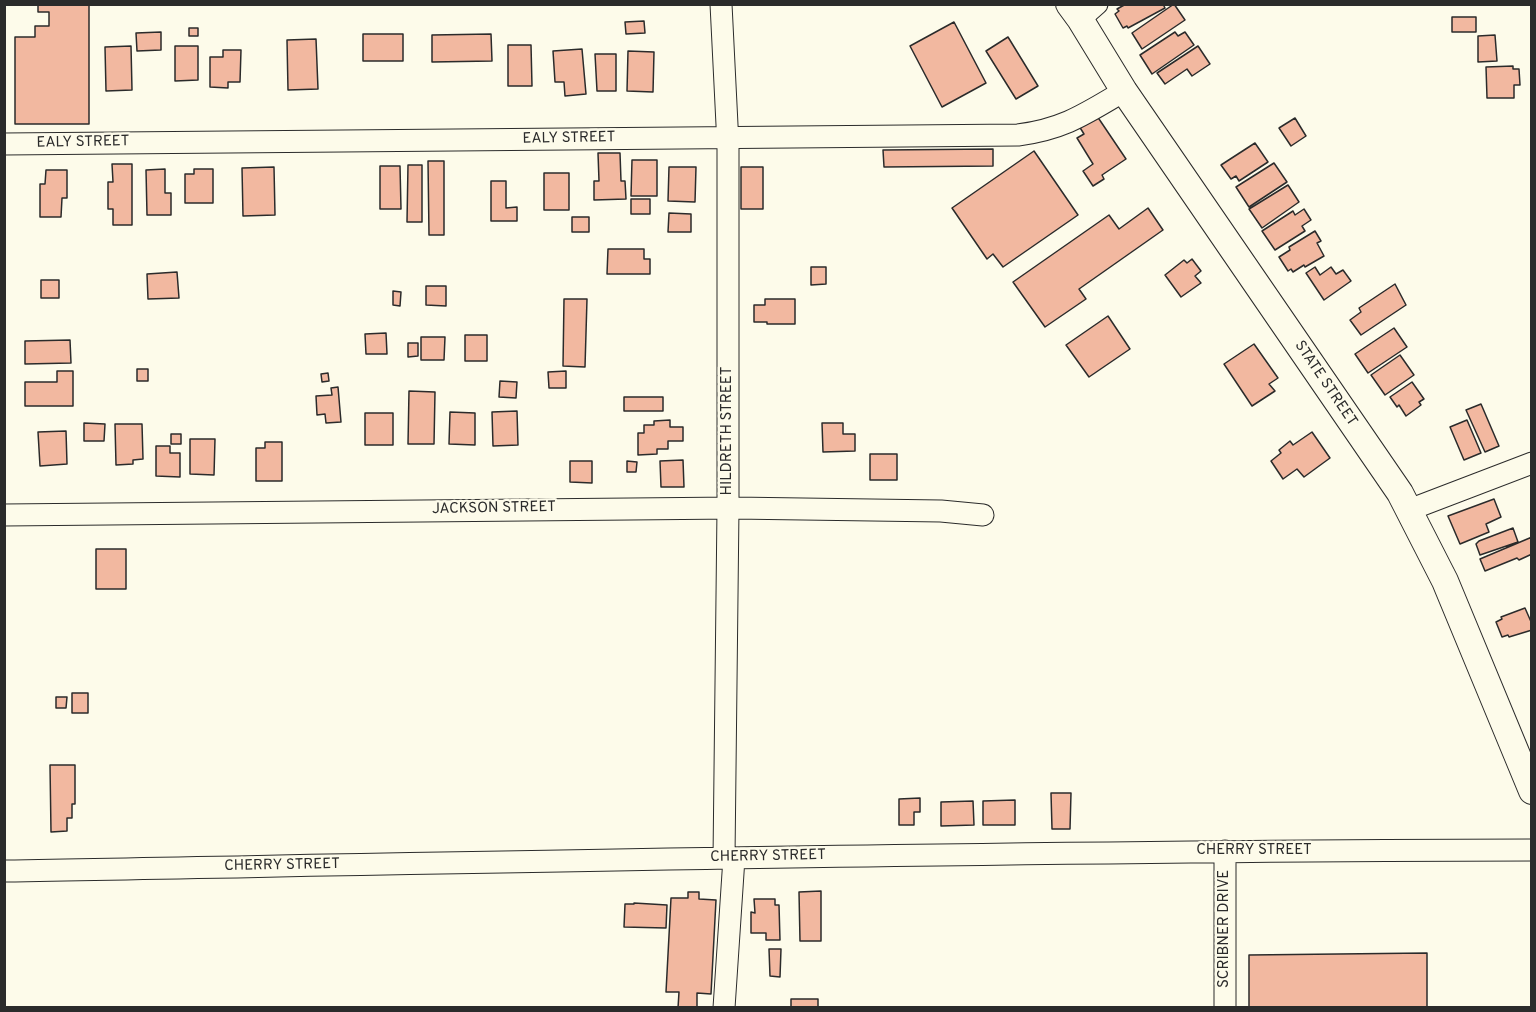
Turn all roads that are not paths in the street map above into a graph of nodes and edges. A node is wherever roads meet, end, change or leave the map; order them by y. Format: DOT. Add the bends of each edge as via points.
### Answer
graph roads {
  1 [pos="721,4"];
  2 [pos="1082,9"];
  3 [pos="1124,91"];
  4 [pos="728,137"];
  5 [pos="4,144"];
  6 [pos="1532,463"];
  7 [pos="728,508"];
  8 [pos="1410,510"];
  9 [pos="4,514"];
  10 [pos="983,515"];
  11 [pos="1532,791"];
  12 [pos="1532,850"];
  13 [pos="1225,851"];
  14 [pos="729,858"];
  15 [pos="4,871"];
  16 [pos="724,1008"];
  17 [pos="1225,1008"];
  1 -- 4 [label="street, HILDRETH STREET"];
  2 -- 3 [label="main road, STATE STREET"];
  3 -- 4 [label="street, EALY STREET" via="1069,124 1037,133"];
  3 -- 8 [label="main road, STATE STREET"];
  4 -- 5 [label="street, EALY STREET"];
  4 -- 7 [label="street, HILDRETH STREET"];
  6 -- 8 [label="street"];
  7 -- 9 [label="street, JACKSON STREET"];
  7 -- 10 [label="street, JACKSON STREET"];
  7 -- 14 [label="street, HILDRETH STREET"];
  8 -- 11 [label="main road, STATE STREET"];
  12 -- 13 [label="street, CHERRY STREET"];
  13 -- 14 [label="street, CHERRY STREET"];
  13 -- 17 [label="street, SCRIBNER DRIVE"];
  14 -- 15 [label="street, CHERRY STREET"];
  14 -- 16 [label="street, HILDRETH STREET"];
}
